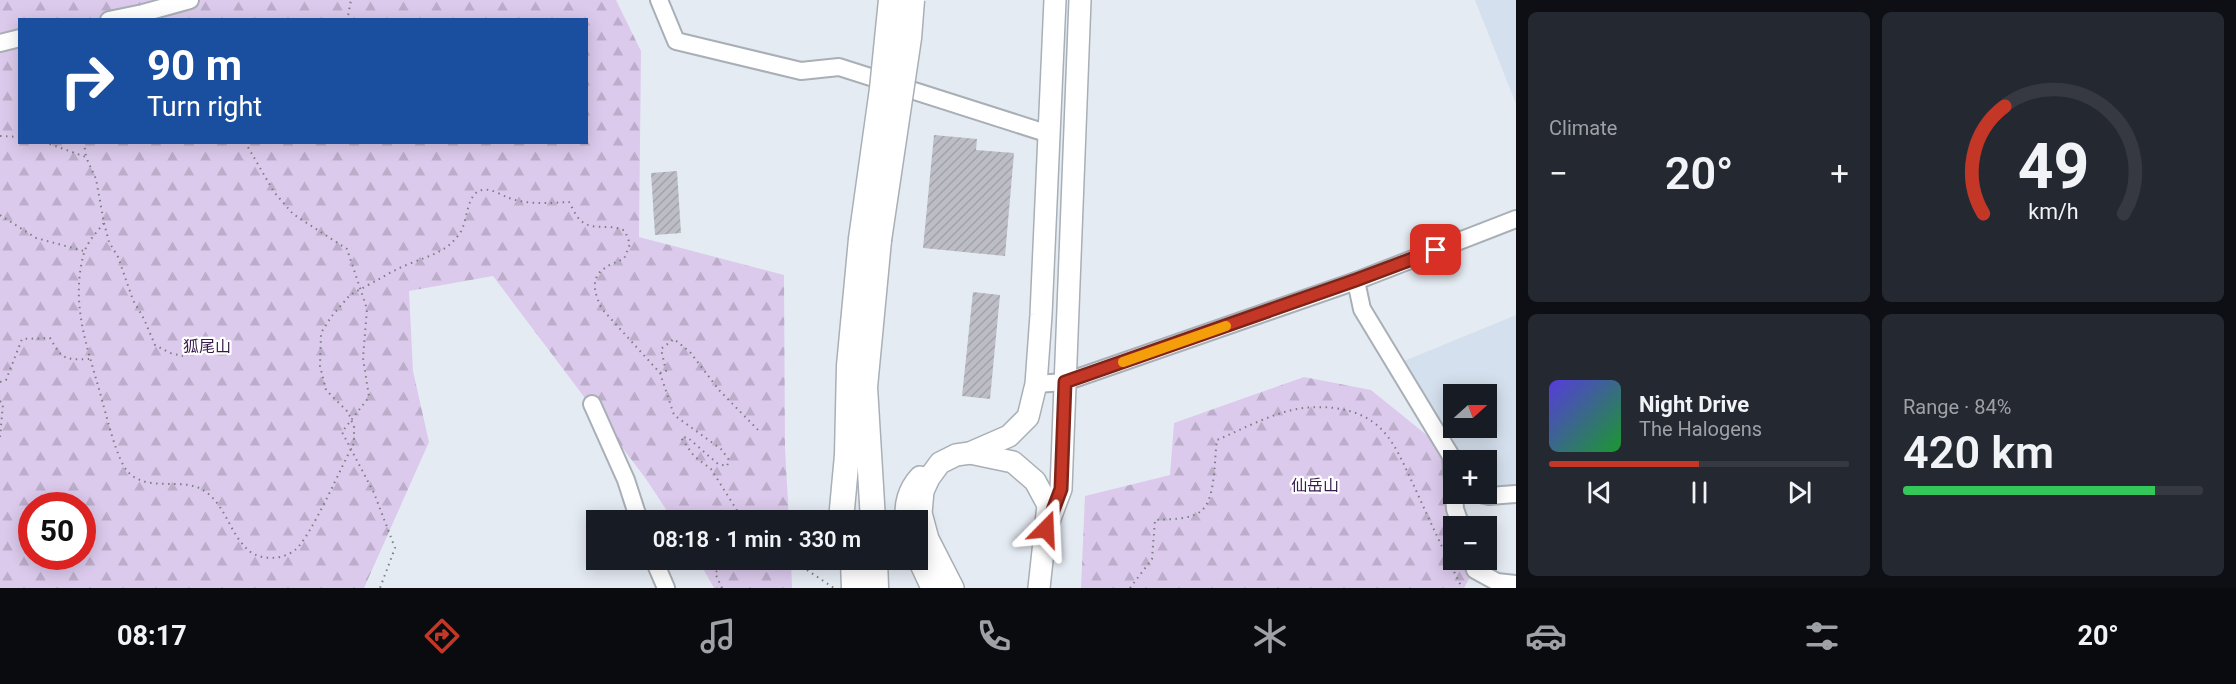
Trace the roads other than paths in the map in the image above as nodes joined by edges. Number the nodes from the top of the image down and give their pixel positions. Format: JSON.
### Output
{"nodes":[{"id":1,"x":190,"y":0,"type":"edge"},
{"id":2,"x":659,"y":0,"type":"edge"},
{"id":3,"x":891,"y":0,"type":"edge"},
{"id":4,"x":912,"y":0,"type":"edge"},
{"id":5,"x":1055,"y":0,"type":"edge"},
{"id":6,"x":1080,"y":0,"type":"edge"},
{"id":7,"x":119,"y":18,"type":"edge"},
{"id":8,"x":18,"y":38,"type":"edge"},
{"id":9,"x":0,"y":43,"type":"edge"},
{"id":10,"x":1049,"y":134,"type":"junction"},
{"id":11,"x":1516,"y":219,"type":"edge"},
{"id":12,"x":870,"y":240,"type":"junction"},
{"id":13,"x":1356,"y":280,"type":"junction"},
{"id":14,"x":1065,"y":382,"type":"junction"},
{"id":15,"x":1036,"y":384,"type":"junction"},
{"id":16,"x":592,"y":404,"type":"dead end"},
{"id":17,"x":1447,"y":450,"type":"edge"},
{"id":18,"x":970,"y":453,"type":"junction"},
{"id":19,"x":847,"y":455,"type":"junction"},
{"id":20,"x":940,"y":463,"type":"junction"},
{"id":21,"x":1516,"y":494,"type":"edge"},
{"id":22,"x":1497,"y":495,"type":"edge"},
{"id":23,"x":636,"y":510,"type":"edge"},
{"id":24,"x":842,"y":510,"type":"edge"},
{"id":25,"x":850,"y":510,"type":"edge"},
{"id":26,"x":872,"y":510,"type":"edge"},
{"id":27,"x":905,"y":510,"type":"edge"},
{"id":28,"x":1046,"y":529,"type":"junction"},
{"id":29,"x":658,"y":570,"type":"edge"},
{"id":30,"x":843,"y":570,"type":"edge"},
{"id":31,"x":853,"y":570,"type":"edge"},
{"id":32,"x":875,"y":570,"type":"edge"},
{"id":33,"x":924,"y":570,"type":"edge"},
{"id":34,"x":1475,"y":570,"type":"edge"},
{"id":35,"x":1516,"y":584,"type":"edge"},
{"id":36,"x":666,"y":588,"type":"edge"},
{"id":37,"x":844,"y":588,"type":"edge"},
{"id":38,"x":854,"y":588,"type":"edge"},
{"id":39,"x":876,"y":588,"type":"edge"},
{"id":40,"x":932,"y":588,"type":"edge"},
{"id":41,"x":953,"y":588,"type":"edge"},
{"id":42,"x":1039,"y":588,"type":"edge"}],
"edges":[{"from":1,"to":7,"type":"street"},
{"from":2,"to":10,"type":"street"},
{"from":3,"to":12,"type":"highway","bridge":true},
{"from":4,"to":12,"type":"highway","bridge":true},
{"from":5,"to":10,"type":"main road"},
{"from":6,"to":14,"type":"main road"},
{"from":8,"to":9,"type":"street"},
{"from":10,"to":15,"type":"main road"},
{"from":11,"to":13,"type":"street"},
{"from":12,"to":19,"type":"highway"},
{"from":12,"to":26,"type":"highway"},
{"from":13,"to":14,"type":"street"},
{"from":13,"to":17,"type":"street"},
{"from":14,"to":15,"type":"street"},
{"from":14,"to":28,"type":"main road"},
{"from":15,"to":18,"type":"main road"},
{"from":16,"to":23,"type":"street"},
{"from":18,"to":20,"type":"main road"},
{"from":18,"to":28,"type":"main road"},
{"from":19,"to":24,"type":"highway"},
{"from":19,"to":25,"type":"highway"},
{"from":20,"to":27,"type":"main road"},
{"from":20,"to":41,"type":"main road"},
{"from":21,"to":22,"type":"street"},
{"from":28,"to":42,"type":"main road"},
{"from":29,"to":36,"type":"street"},
{"from":30,"to":37,"type":"highway"},
{"from":31,"to":38,"type":"highway"},
{"from":32,"to":39,"type":"highway"},
{"from":33,"to":40,"type":"main road"},
{"from":34,"to":35,"type":"street"}]}
